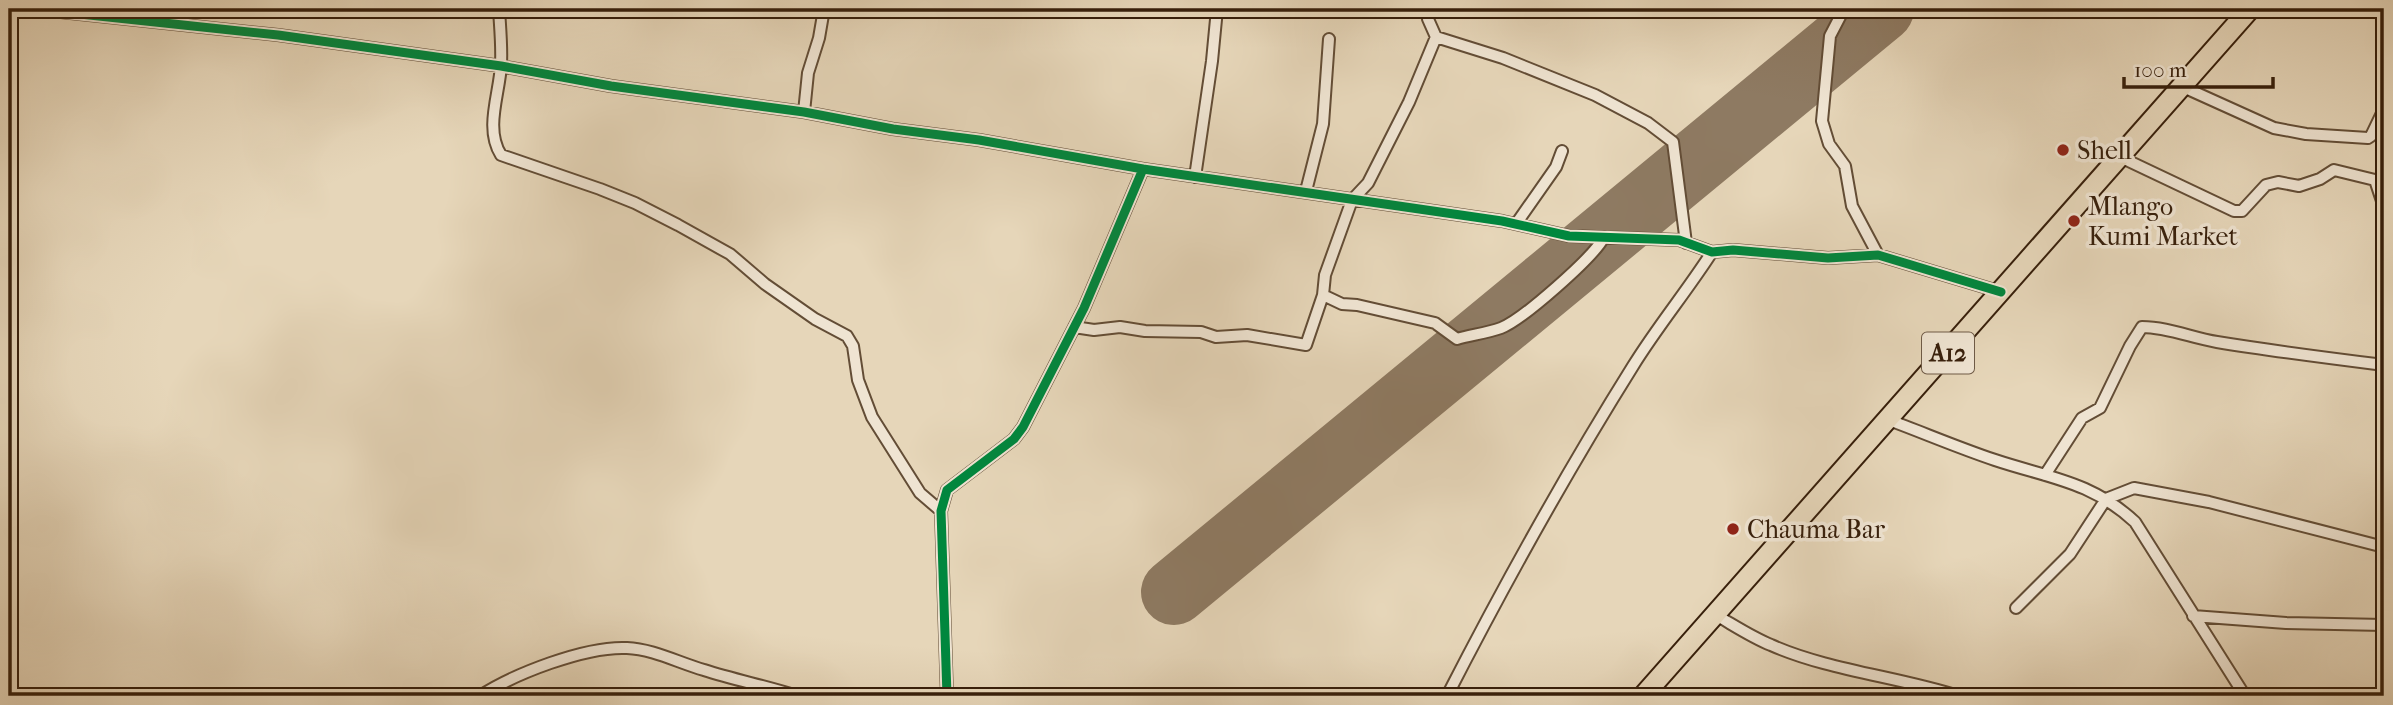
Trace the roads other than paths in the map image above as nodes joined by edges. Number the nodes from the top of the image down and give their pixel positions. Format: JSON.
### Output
{"nodes":[{"id":1,"x":499,"y":9,"type":"edge"},
{"id":2,"x":824,"y":9,"type":"edge"},
{"id":3,"x":1217,"y":9,"type":"edge"},
{"id":4,"x":1429,"y":9,"type":"edge"},
{"id":5,"x":1844,"y":9,"type":"edge"},
{"id":6,"x":2250,"y":9,"type":"edge"},
{"id":7,"x":2372,"y":9,"type":"edge"},
{"id":8,"x":9,"y":10,"type":"edge"},
{"id":9,"x":2384,"y":15,"type":"edge"},
{"id":10,"x":1436,"y":37,"type":"junction"},
{"id":11,"x":1329,"y":39,"type":"dead end"},
{"id":12,"x":501,"y":66,"type":"junction"},
{"id":13,"x":2181,"y":86,"type":"junction"},
{"id":14,"x":2384,"y":109,"type":"edge"},
{"id":15,"x":804,"y":112,"type":"junction"},
{"id":16,"x":1562,"y":150,"type":"dead end"},
{"id":17,"x":2118,"y":156,"type":"junction"},
{"id":18,"x":1143,"y":169,"type":"junction"},
{"id":19,"x":1195,"y":177,"type":"junction"},
{"id":20,"x":1306,"y":191,"type":"junction"},
{"id":21,"x":1352,"y":200,"type":"junction"},
{"id":22,"x":2384,"y":206,"type":"edge"},
{"id":23,"x":1516,"y":224,"type":"junction"},
{"id":24,"x":1604,"y":237,"type":"junction"},
{"id":25,"x":1686,"y":243,"type":"junction"},
{"id":26,"x":1712,"y":252,"type":"junction"},
{"id":27,"x":1878,"y":256,"type":"junction"},
{"id":28,"x":2001,"y":292,"type":"junction"},
{"id":29,"x":1322,"y":295,"type":"junction"},
{"id":30,"x":1074,"y":327,"type":"junction"},
{"id":31,"x":2384,"y":365,"type":"edge"},
{"id":32,"x":1889,"y":420,"type":"junction"},
{"id":33,"x":2045,"y":475,"type":"junction"},
{"id":34,"x":2106,"y":499,"type":"junction"},
{"id":35,"x":941,"y":511,"type":"junction"},
{"id":36,"x":2384,"y":547,"type":"edge"},
{"id":37,"x":2016,"y":608,"type":"dead end"},
{"id":38,"x":1714,"y":614,"type":"junction"},
{"id":39,"x":2193,"y":616,"type":"junction"},
{"id":40,"x":2384,"y":625,"type":"edge"},
{"id":41,"x":1930,"y":692,"type":"edge"},
{"id":42,"x":480,"y":696,"type":"edge"},
{"id":43,"x":797,"y":696,"type":"edge"},
{"id":44,"x":947,"y":696,"type":"edge"},
{"id":45,"x":1447,"y":696,"type":"edge"},
{"id":46,"x":1643,"y":696,"type":"edge"},
{"id":47,"x":1958,"y":696,"type":"edge"},
{"id":48,"x":2245,"y":696,"type":"edge"}],
"edges":[{"from":1,"to":12,"type":"street"},
{"from":2,"to":15,"type":"street"},
{"from":3,"to":19,"type":"street"},
{"from":4,"to":10,"type":"street"},
{"from":5,"to":27,"type":"street"},
{"from":6,"to":13,"type":"highway","number":"A12"},
{"from":7,"to":9,"type":"street"},
{"from":8,"to":12,"type":"street"},
{"from":10,"to":21,"type":"street"},
{"from":10,"to":25,"type":"street"},
{"from":11,"to":20,"type":"street"},
{"from":12,"to":15,"type":"street"},
{"from":12,"to":35,"type":"street"},
{"from":13,"to":14,"type":"street"},
{"from":13,"to":17,"type":"highway","number":"A12"},
{"from":15,"to":18,"type":"street"},
{"from":16,"to":23,"type":"street"},
{"from":17,"to":22,"type":"street"},
{"from":17,"to":28,"type":"highway","number":"A12"},
{"from":18,"to":19,"type":"street"},
{"from":18,"to":30,"type":"street"},
{"from":19,"to":20,"type":"street"},
{"from":20,"to":21,"type":"street"},
{"from":21,"to":23,"type":"street"},
{"from":21,"to":29,"type":"street"},
{"from":23,"to":24,"type":"street"},
{"from":24,"to":25,"type":"street"},
{"from":24,"to":29,"type":"street"},
{"from":25,"to":26,"type":"street"},
{"from":26,"to":27,"type":"street"},
{"from":26,"to":45,"type":"street"},
{"from":27,"to":28,"type":"street"},
{"from":28,"to":32,"type":"highway","number":"A12"},
{"from":29,"to":30,"type":"street"},
{"from":30,"to":35,"type":"street"},
{"from":31,"to":33,"type":"street"},
{"from":32,"to":33,"type":"street"},
{"from":32,"to":38,"type":"highway","number":"A12"},
{"from":33,"to":34,"type":"street"},
{"from":34,"to":36,"type":"street"},
{"from":34,"to":37,"type":"street"},
{"from":34,"to":39,"type":"street"},
{"from":35,"to":44,"type":"street"},
{"from":38,"to":41,"type":"street"},
{"from":38,"to":46,"type":"highway","number":"A12"},
{"from":39,"to":40,"type":"street"},
{"from":39,"to":48,"type":"street"},
{"from":41,"to":47,"type":"street"},
{"from":42,"to":43,"type":"street"}]}
